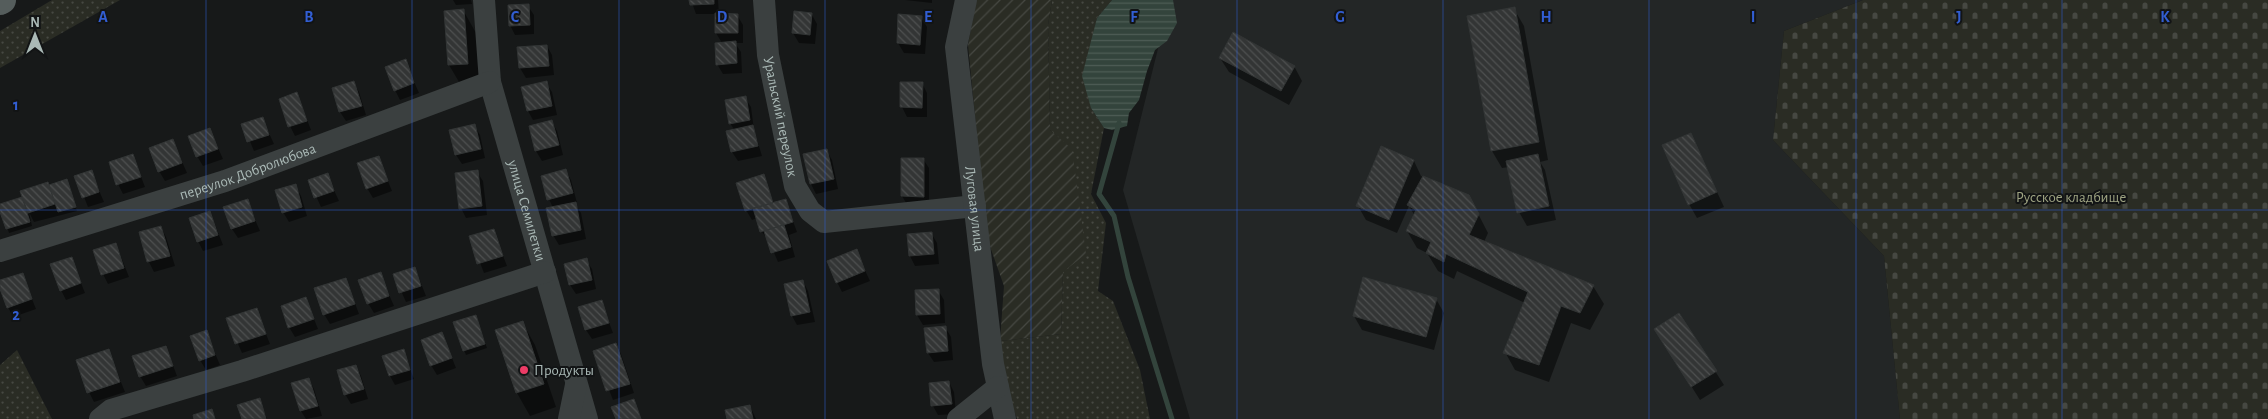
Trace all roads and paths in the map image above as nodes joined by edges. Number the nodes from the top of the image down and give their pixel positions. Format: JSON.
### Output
{"nodes":[{"id":1,"x":484,"y":0,"type":"edge"},
{"id":2,"x":764,"y":0,"type":"edge"},
{"id":3,"x":966,"y":0,"type":"edge"},
{"id":4,"x":490,"y":82,"type":"junction"},
{"id":5,"x":974,"y":206,"type":"junction"},
{"id":6,"x":0,"y":250,"type":"edge"},
{"id":7,"x":545,"y":272,"type":"junction"},
{"id":8,"x":576,"y":381,"type":"junction"},
{"id":9,"x":998,"y":387,"type":"junction"},
{"id":10,"x":100,"y":419,"type":"edge"},
{"id":11,"x":569,"y":419,"type":"edge"},
{"id":12,"x":587,"y":419,"type":"edge"},
{"id":13,"x":958,"y":419,"type":"edge"},
{"id":14,"x":1005,"y":419,"type":"edge"}],
"edges":[{"from":1,"to":4,"type":"street","name":"улица Семилетки"},
{"from":2,"to":5,"type":"street","name":"Уральский переулок"},
{"from":3,"to":5,"type":"street","name":"Луговая улица"},
{"from":4,"to":6,"type":"street","name":"переулок Добролюбова"},
{"from":4,"to":7,"type":"street","name":"улица Семилетки"},
{"from":5,"to":9,"type":"street","name":"Луговая улица"},
{"from":7,"to":8,"type":"street","name":"улица Семилетки"},
{"from":7,"to":10,"type":"street"},
{"from":8,"to":11,"type":"street"},
{"from":8,"to":12,"type":"street","name":"улица Семилетки"},
{"from":9,"to":13,"type":"street"},
{"from":9,"to":14,"type":"street","name":"Луговая улица"}]}
